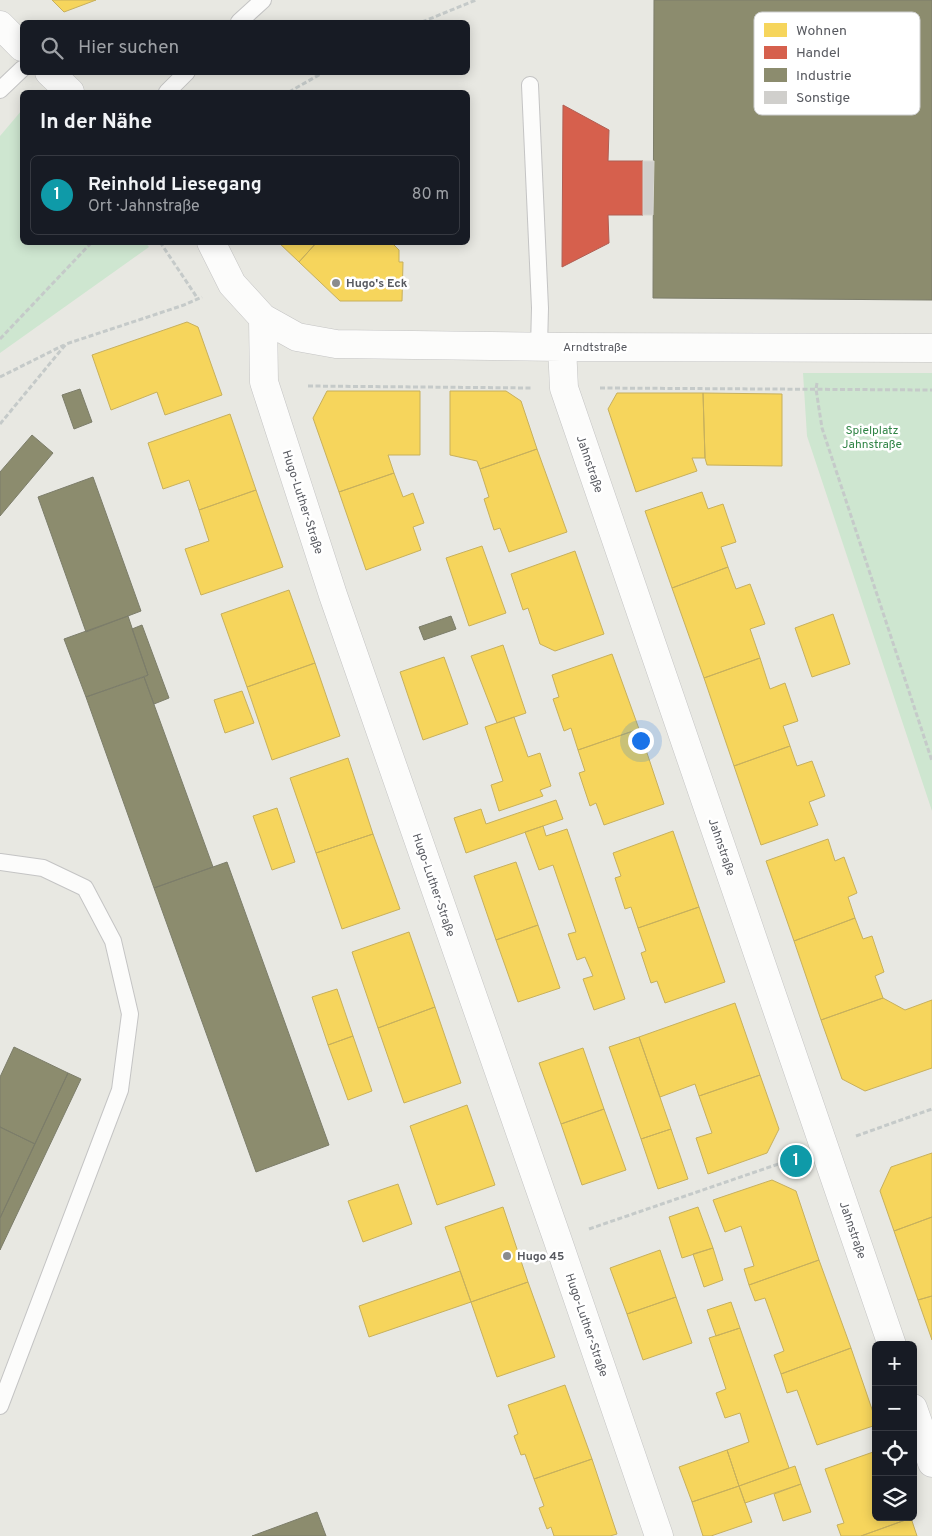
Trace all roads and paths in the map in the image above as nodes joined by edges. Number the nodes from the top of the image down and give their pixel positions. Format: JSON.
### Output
{"nodes":[{"id":1,"x":262,"y":0,"type":"edge"},
{"id":2,"x":476,"y":0,"type":"edge"},
{"id":3,"x":241,"y":20,"type":"edge"},
{"id":4,"x":427,"y":20,"type":"edge"},
{"id":5,"x":0,"y":26,"type":"edge"},
{"id":6,"x":20,"y":45,"type":"edge"},
{"id":7,"x":20,"y":71,"type":"edge"},
{"id":8,"x":52,"y":75,"type":"edge"},
{"id":9,"x":184,"y":75,"type":"edge"},
{"id":10,"x":319,"y":75,"type":"edge"},
{"id":11,"x":530,"y":85,"type":"dead end"},
{"id":12,"x":0,"y":90,"type":"edge"},
{"id":13,"x":68,"y":90,"type":"edge"},
{"id":14,"x":169,"y":90,"type":"edge"},
{"id":15,"x":292,"y":90,"type":"edge"},
{"id":16,"x":89,"y":245,"type":"edge"},
{"id":17,"x":162,"y":245,"type":"edge"},
{"id":18,"x":212,"y":245,"type":"edge"},
{"id":19,"x":232,"y":284,"type":"junction"},
{"id":20,"x":198,"y":299,"type":"junction"},
{"id":21,"x":263,"y":318,"type":"junction"},
{"id":22,"x":0,"y":339,"type":"edge"},
{"id":23,"x":66,"y":344,"type":"junction"},
{"id":24,"x":550,"y":347,"type":"junction"},
{"id":25,"x":820,"y":347,"type":"junction"},
{"id":26,"x":932,"y":348,"type":"edge"},
{"id":27,"x":0,"y":377,"type":"edge"},
{"id":28,"x":308,"y":386,"type":"dead end"},
{"id":29,"x":564,"y":388,"type":"junction"},
{"id":30,"x":816,"y":389,"type":"junction"},
{"id":31,"x":932,"y":390,"type":"edge"},
{"id":32,"x":0,"y":424,"type":"edge"},
{"id":33,"x":932,"y":761,"type":"edge"},
{"id":34,"x":0,"y":862,"type":"edge"},
{"id":35,"x":932,"y":1109,"type":"edge"},
{"id":36,"x":826,"y":1147,"type":"junction"},
{"id":37,"x":557,"y":1238,"type":"junction"},
{"id":38,"x":891,"y":1341,"type":"edge"},
{"id":39,"x":0,"y":1406,"type":"edge"},
{"id":40,"x":917,"y":1420,"type":"edge"},
{"id":41,"x":932,"y":1463,"type":"edge"},
{"id":42,"x":659,"y":1536,"type":"edge"}],
"edges":[{"from":1,"to":3,"type":"lane"},
{"from":2,"to":4,"type":"path"},
{"from":5,"to":6,"type":"street"},
{"from":7,"to":12,"type":"lane"},
{"from":8,"to":13,"type":"street"},
{"from":9,"to":14,"type":"lane"},
{"from":10,"to":15,"type":"path"},
{"from":11,"to":24,"type":"lane"},
{"from":16,"to":22,"type":"path"},
{"from":17,"to":20,"type":"path"},
{"from":18,"to":19,"type":"street"},
{"from":19,"to":20,"type":"path"},
{"from":19,"to":21,"type":"street"},
{"from":20,"to":23,"type":"path"},
{"from":21,"to":24,"type":"street","name":"Arndtstraße"},
{"from":21,"to":37,"type":"street","name":"Hugo-Luther-Straße"},
{"from":23,"to":27,"type":"path"},
{"from":23,"to":32,"type":"path"},
{"from":24,"to":25,"type":"street","name":"Arndtstraße"},
{"from":24,"to":29,"type":"street","name":"Jahnstraße"},
{"from":25,"to":26,"type":"street","name":"Arndtstraße"},
{"from":25,"to":30,"type":"path"},
{"from":28,"to":29,"type":"path"},
{"from":29,"to":30,"type":"path"},
{"from":29,"to":36,"type":"street","name":"Jahnstraße"},
{"from":30,"to":31,"type":"path"},
{"from":30,"to":33,"type":"path"},
{"from":34,"to":39,"type":"lane"},
{"from":35,"to":36,"type":"path"},
{"from":36,"to":37,"type":"path"},
{"from":36,"to":38,"type":"street","name":"Jahnstraße"},
{"from":37,"to":42,"type":"street","name":"Hugo-Luther-Straße"},
{"from":40,"to":41,"type":"street"}]}
